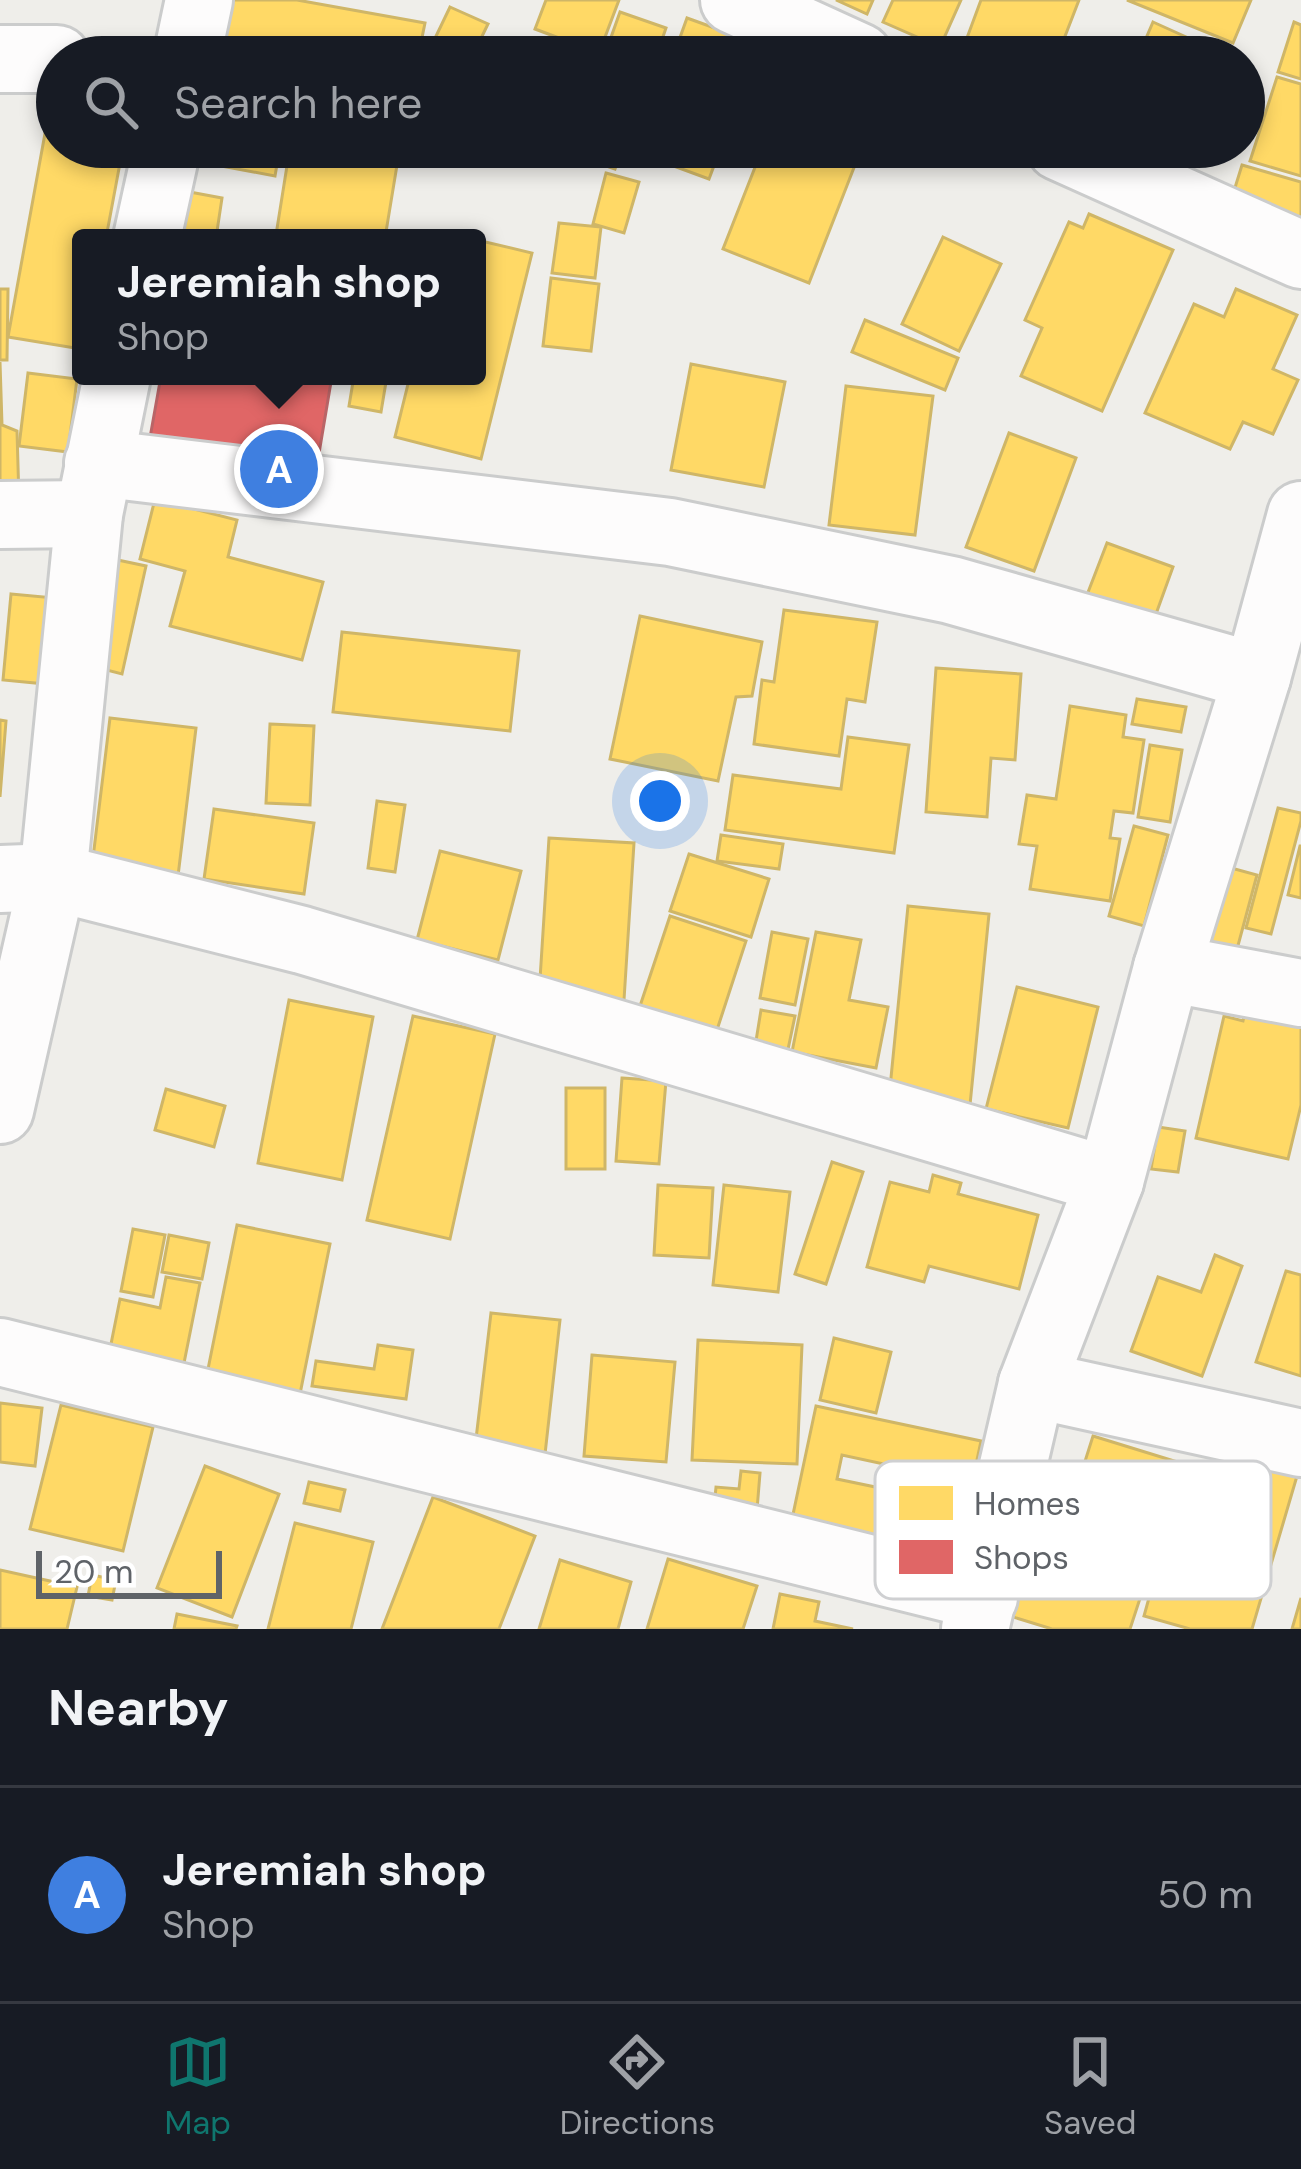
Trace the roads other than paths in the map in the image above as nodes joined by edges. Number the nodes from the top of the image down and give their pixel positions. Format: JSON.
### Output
{"nodes":[{"id":1,"x":199,"y":0,"type":"edge"},
{"id":2,"x":734,"y":0,"type":"edge"},
{"id":3,"x":191,"y":36,"type":"edge"},
{"id":4,"x":814,"y":36,"type":"edge"},
{"id":5,"x":0,"y":59,"type":"edge"},
{"id":6,"x":36,"y":59,"type":"edge"},
{"id":7,"x":162,"y":168,"type":"edge"},
{"id":8,"x":1107,"y":168,"type":"edge"},
{"id":9,"x":149,"y":229,"type":"edge"},
{"id":10,"x":1301,"y":255,"type":"edge"},
{"id":11,"x":115,"y":385,"type":"edge"},
{"id":12,"x":93,"y":488,"type":"junction"},
{"id":13,"x":0,"y":514,"type":"edge"},
{"id":14,"x":1301,"y":514,"type":"edge"},
{"id":15,"x":1257,"y":677,"type":"junction"},
{"id":16,"x":27,"y":878,"type":"edge"},
{"id":17,"x":1167,"y":968,"type":"junction"},
{"id":18,"x":1301,"y":993,"type":"edge"},
{"id":19,"x":0,"y":1110,"type":"edge"},
{"id":20,"x":1110,"y":1180,"type":"junction"},
{"id":21,"x":0,"y":1352,"type":"edge"},
{"id":22,"x":1032,"y":1384,"type":"junction"},
{"id":23,"x":1301,"y":1443,"type":"edge"},
{"id":24,"x":1014,"y":1461,"type":"edge"},
{"id":25,"x":875,"y":1585,"type":"edge"},
{"id":26,"x":926,"y":1599,"type":"edge"},
{"id":27,"x":979,"y":1613,"type":"edge"}],
"edges":[{"from":1,"to":3,"type":"street"},
{"from":2,"to":4,"type":"street"},
{"from":5,"to":6,"type":"street"},
{"from":7,"to":9,"type":"street"},
{"from":8,"to":10,"type":"street"},
{"from":11,"to":12,"type":"street"},
{"from":12,"to":13,"type":"street"},
{"from":12,"to":15,"type":"street"},
{"from":12,"to":16,"type":"street"},
{"from":14,"to":15,"type":"street"},
{"from":15,"to":17,"type":"street"},
{"from":16,"to":19,"type":"street"},
{"from":16,"to":20,"type":"street"},
{"from":17,"to":18,"type":"street"},
{"from":17,"to":20,"type":"street"},
{"from":20,"to":22,"type":"street"},
{"from":21,"to":25,"type":"street"},
{"from":22,"to":23,"type":"street"},
{"from":22,"to":24,"type":"street"},
{"from":26,"to":27,"type":"street"}]}
